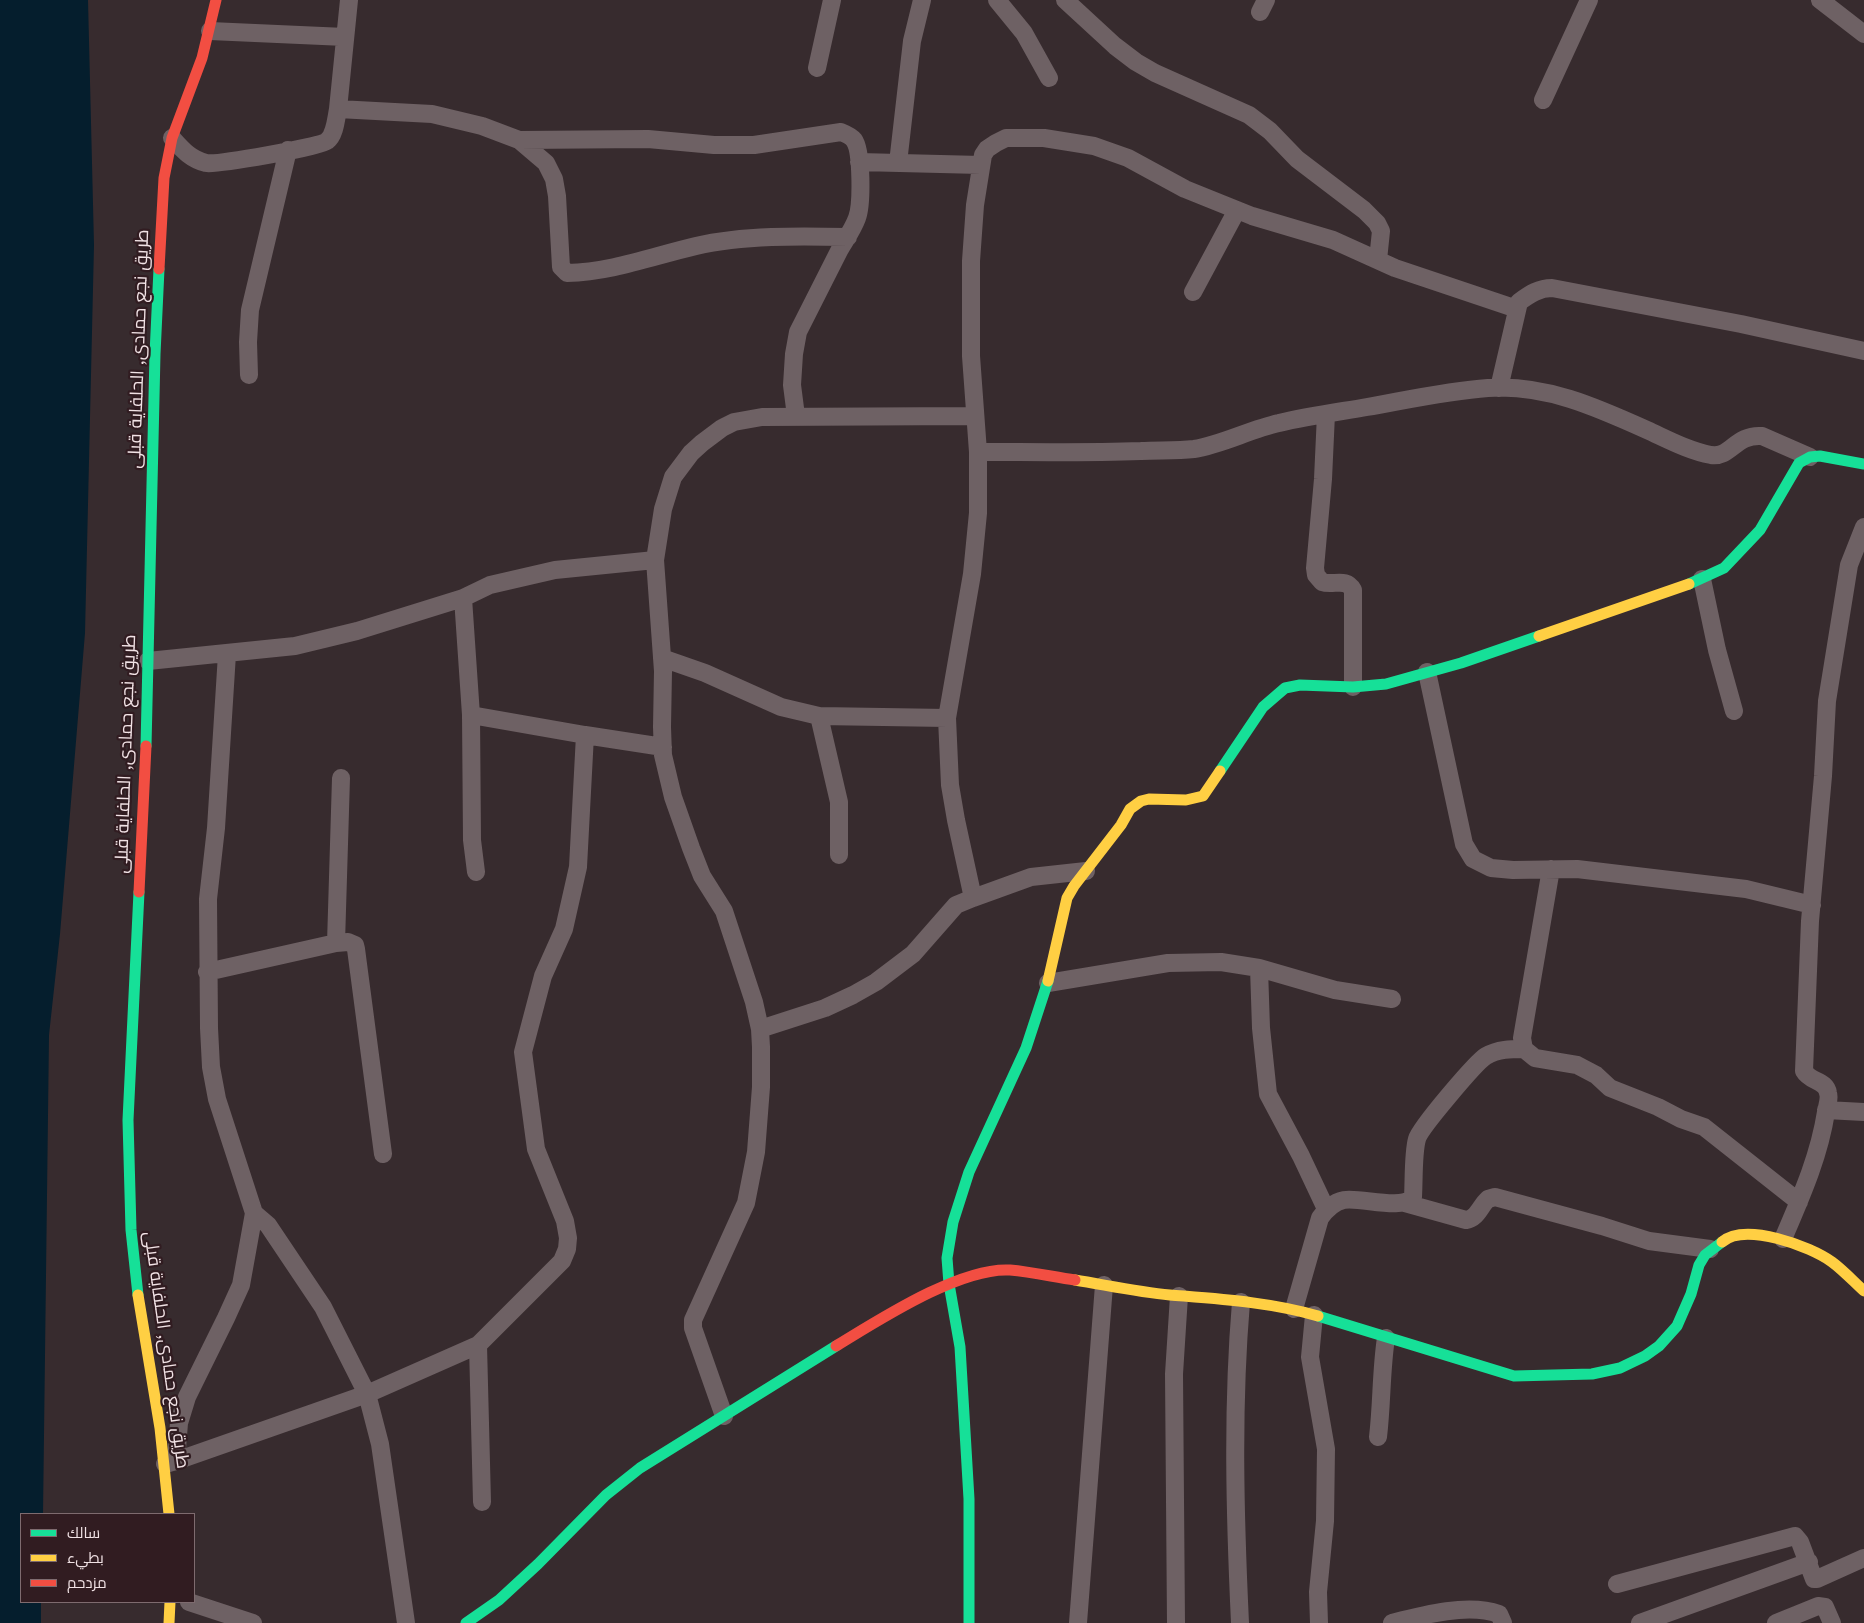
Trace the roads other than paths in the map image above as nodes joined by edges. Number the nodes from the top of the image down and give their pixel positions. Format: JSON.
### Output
{"nodes":[{"id":1,"x":216,"y":0,"type":"edge"},
{"id":2,"x":348,"y":0,"type":"edge"},
{"id":3,"x":832,"y":0,"type":"edge"},
{"id":4,"x":922,"y":0,"type":"edge"},
{"id":5,"x":997,"y":0,"type":"edge"},
{"id":6,"x":1065,"y":0,"type":"edge"},
{"id":7,"x":1590,"y":0,"type":"edge"},
{"id":8,"x":1820,"y":0,"type":"edge"},
{"id":9,"x":210,"y":31,"type":"junction"},
{"id":10,"x":1864,"y":34,"type":"edge"},
{"id":11,"x":345,"y":37,"type":"junction"},
{"id":12,"x":817,"y":68,"type":"dead end"},
{"id":13,"x":1049,"y":78,"type":"dead end"},
{"id":14,"x":1543,"y":100,"type":"dead end"},
{"id":15,"x":338,"y":109,"type":"junction"},
{"id":16,"x":172,"y":138,"type":"junction"},
{"id":17,"x":519,"y":140,"type":"junction"},
{"id":18,"x":288,"y":150,"type":"junction"},
{"id":19,"x":859,"y":162,"type":"junction"},
{"id":20,"x":898,"y":163,"type":"junction"},
{"id":21,"x":981,"y":164,"type":"junction"},
{"id":22,"x":1237,"y":210,"type":"junction"},
{"id":23,"x":848,"y":237,"type":"junction"},
{"id":24,"x":1378,"y":260,"type":"junction"},
{"id":25,"x":1193,"y":292,"type":"dead end"},
{"id":26,"x":1517,"y":309,"type":"junction"},
{"id":27,"x":1864,"y":351,"type":"edge"},
{"id":28,"x":249,"y":375,"type":"dead end"},
{"id":29,"x":1499,"y":388,"type":"junction"},
{"id":30,"x":1326,"y":414,"type":"junction"},
{"id":31,"x":796,"y":416,"type":"junction"},
{"id":32,"x":975,"y":416,"type":"junction"},
{"id":33,"x":978,"y":452,"type":"junction"},
{"id":34,"x":1810,"y":457,"type":"junction"},
{"id":35,"x":1864,"y":464,"type":"edge"},
{"id":36,"x":1864,"y":527,"type":"edge"},
{"id":37,"x":655,"y":560,"type":"junction"},
{"id":38,"x":1702,"y":579,"type":"junction"},
{"id":39,"x":463,"y":598,"type":"junction"},
{"id":40,"x":227,"y":654,"type":"junction"},
{"id":41,"x":662,"y":658,"type":"junction"},
{"id":42,"x":148,"y":661,"type":"junction"},
{"id":43,"x":1427,"y":672,"type":"junction"},
{"id":44,"x":1353,"y":687,"type":"junction"},
{"id":45,"x":1734,"y":711,"type":"dead end"},
{"id":46,"x":471,"y":715,"type":"junction"},
{"id":47,"x":819,"y":716,"type":"junction"},
{"id":48,"x":947,"y":718,"type":"junction"},
{"id":49,"x":585,"y":736,"type":"junction"},
{"id":50,"x":663,"y":748,"type":"junction"},
{"id":51,"x":341,"y":778,"type":"dead end"},
{"id":52,"x":839,"y":855,"type":"dead end"},
{"id":53,"x":1551,"y":869,"type":"junction"},
{"id":54,"x":1086,"y":871,"type":"junction"},
{"id":55,"x":476,"y":872,"type":"dead end"},
{"id":56,"x":973,"y":898,"type":"junction"},
{"id":57,"x":1812,"y":905,"type":"junction"},
{"id":58,"x":336,"y":943,"type":"junction"},
{"id":59,"x":1259,"y":968,"type":"junction"},
{"id":60,"x":207,"y":972,"type":"junction"},
{"id":61,"x":1048,"y":983,"type":"junction"},
{"id":62,"x":1392,"y":999,"type":"dead end"},
{"id":63,"x":760,"y":1029,"type":"junction"},
{"id":64,"x":1524,"y":1049,"type":"junction"},
{"id":65,"x":1826,"y":1110,"type":"junction"},
{"id":66,"x":1864,"y":1112,"type":"edge"},
{"id":67,"x":382,"y":1154,"type":"dead end"},
{"id":68,"x":1799,"y":1202,"type":"junction"},
{"id":69,"x":1405,"y":1203,"type":"junction"},
{"id":70,"x":1326,"y":1209,"type":"junction"},
{"id":71,"x":254,"y":1213,"type":"junction"},
{"id":72,"x":1783,"y":1239,"type":"junction"},
{"id":73,"x":1710,"y":1249,"type":"junction"},
{"id":74,"x":949,"y":1284,"type":"junction"},
{"id":75,"x":1104,"y":1285,"type":"junction"},
{"id":76,"x":1864,"y":1291,"type":"edge"},
{"id":77,"x":1179,"y":1296,"type":"junction"},
{"id":78,"x":1241,"y":1302,"type":"junction"},
{"id":79,"x":1294,"y":1309,"type":"junction"},
{"id":80,"x":1314,"y":1315,"type":"junction"},
{"id":81,"x":1386,"y":1338,"type":"junction"},
{"id":82,"x":478,"y":1345,"type":"junction"},
{"id":83,"x":367,"y":1394,"type":"junction"},
{"id":84,"x":724,"y":1416,"type":"junction"},
{"id":85,"x":1378,"y":1437,"type":"dead end"},
{"id":86,"x":171,"y":1462,"type":"junction"},
{"id":87,"x":482,"y":1502,"type":"dead end"},
{"id":88,"x":170,"y":1513,"type":"edge"},
{"id":89,"x":1864,"y":1558,"type":"edge"},
{"id":90,"x":1809,"y":1562,"type":"junction"},
{"id":91,"x":1617,"y":1584,"type":"dead end"},
{"id":92,"x":170,"y":1603,"type":"edge"},
{"id":93,"x":192,"y":1603,"type":"edge"},
{"id":94,"x":168,"y":1623,"type":"edge"},
{"id":95,"x":252,"y":1623,"type":"edge"},
{"id":96,"x":406,"y":1623,"type":"edge"},
{"id":97,"x":466,"y":1623,"type":"edge"},
{"id":98,"x":969,"y":1623,"type":"edge"},
{"id":99,"x":1078,"y":1623,"type":"edge"},
{"id":100,"x":1176,"y":1623,"type":"edge"},
{"id":101,"x":1240,"y":1623,"type":"edge"},
{"id":102,"x":1319,"y":1623,"type":"edge"},
{"id":103,"x":1392,"y":1623,"type":"edge"},
{"id":104,"x":1503,"y":1623,"type":"edge"},
{"id":105,"x":1640,"y":1623,"type":"edge"},
{"id":106,"x":1776,"y":1623,"type":"edge"},
{"id":107,"x":1832,"y":1623,"type":"edge"}],
"edges":[{"from":1,"to":9,"type":"street","name":"طريق نجع حمادى, الحلفاية قبلى"},
{"from":2,"to":11,"type":"street"},
{"from":3,"to":12,"type":"street"},
{"from":4,"to":20,"type":"street"},
{"from":5,"to":13,"type":"street"},
{"from":6,"to":24,"type":"street"},
{"from":7,"to":14,"type":"street"},
{"from":8,"to":10,"type":"street"},
{"from":9,"to":11,"type":"street"},
{"from":9,"to":16,"type":"street","name":"طريق نجع حمادى, الحلفاية قبلى"},
{"from":11,"to":15,"type":"street"},
{"from":15,"to":17,"type":"street"},
{"from":15,"to":18,"type":"street"},
{"from":16,"to":18,"type":"street"},
{"from":16,"to":42,"type":"street","name":"طريق نجع حمادى, الحلفاية قبلى"},
{"from":17,"to":19,"type":"street"},
{"from":17,"to":23,"type":"street"},
{"from":18,"to":28,"type":"street"},
{"from":19,"to":20,"type":"street"},
{"from":19,"to":23,"type":"street"},
{"from":20,"to":21,"type":"street"},
{"from":21,"to":22,"type":"street"},
{"from":21,"to":32,"type":"street"},
{"from":22,"to":24,"type":"street"},
{"from":22,"to":25,"type":"street"},
{"from":23,"to":31,"type":"street"},
{"from":24,"to":26,"type":"street"},
{"from":26,"to":27,"type":"street"},
{"from":26,"to":29,"type":"street"},
{"from":29,"to":30,"type":"street"},
{"from":29,"to":34,"type":"street"},
{"from":30,"to":33,"type":"street"},
{"from":30,"to":44,"type":"street"},
{"from":31,"to":32,"type":"street"},
{"from":31,"to":37,"type":"street"},
{"from":32,"to":33,"type":"street"},
{"from":33,"to":48,"type":"street"},
{"from":34,"to":35,"type":"street"},
{"from":34,"to":38,"type":"street"},
{"from":36,"to":57,"type":"street"},
{"from":37,"to":39,"type":"street"},
{"from":37,"to":41,"type":"street"},
{"from":38,"to":43,"type":"street"},
{"from":38,"to":45,"type":"street"},
{"from":39,"to":40,"type":"street"},
{"from":39,"to":46,"type":"street"},
{"from":40,"to":42,"type":"street"},
{"from":40,"to":60,"type":"street"},
{"from":41,"to":47,"type":"street"},
{"from":41,"to":50,"type":"street"},
{"from":42,"to":86,"type":"street","name":"طريق نجع حمادى, الحلفاية قبلى"},
{"from":43,"to":44,"type":"street"},
{"from":43,"to":53,"type":"street"},
{"from":44,"to":54,"type":"street"},
{"from":46,"to":49,"type":"street"},
{"from":46,"to":55,"type":"street"},
{"from":47,"to":48,"type":"street"},
{"from":47,"to":52,"type":"street"},
{"from":48,"to":56,"type":"street"},
{"from":49,"to":50,"type":"street"},
{"from":49,"to":82,"type":"street"},
{"from":50,"to":63,"type":"street"},
{"from":51,"to":58,"type":"street"},
{"from":53,"to":57,"type":"street"},
{"from":53,"to":64,"type":"street"},
{"from":54,"to":56,"type":"street"},
{"from":54,"to":61,"type":"street"},
{"from":56,"to":63,"type":"street"},
{"from":57,"to":65,"type":"street"},
{"from":58,"to":60,"type":"street"},
{"from":58,"to":67,"type":"street"},
{"from":59,"to":61,"type":"street"},
{"from":59,"to":62,"type":"street"},
{"from":59,"to":70,"type":"street"},
{"from":60,"to":71,"type":"street"},
{"from":61,"to":74,"type":"street"},
{"from":63,"to":84,"type":"street"},
{"from":64,"to":68,"type":"street"},
{"from":64,"to":69,"type":"street"},
{"from":65,"to":66,"type":"street"},
{"from":65,"to":68,"type":"street"},
{"from":68,"to":72,"type":"street"},
{"from":69,"to":70,"type":"street"},
{"from":69,"to":73,"type":"street"},
{"from":70,"to":79,"type":"street"},
{"from":71,"to":83,"type":"street"},
{"from":71,"to":86,"type":"street"},
{"from":72,"to":73,"type":"street"},
{"from":72,"to":76,"type":"street"},
{"from":73,"to":81,"type":"street"},
{"from":74,"to":75,"type":"street"},
{"from":74,"to":84,"type":"street"},
{"from":74,"to":98,"type":"street"},
{"from":75,"to":77,"type":"street"},
{"from":75,"to":99,"type":"street"},
{"from":77,"to":78,"type":"street"},
{"from":77,"to":100,"type":"street"},
{"from":78,"to":79,"type":"street"},
{"from":78,"to":101,"type":"street"},
{"from":79,"to":80,"type":"street"},
{"from":80,"to":81,"type":"street"},
{"from":80,"to":102,"type":"street"},
{"from":81,"to":85,"type":"street"},
{"from":82,"to":83,"type":"street"},
{"from":82,"to":87,"type":"street"},
{"from":83,"to":86,"type":"street"},
{"from":83,"to":96,"type":"street"},
{"from":84,"to":97,"type":"street"},
{"from":86,"to":88,"type":"street","name":"طريق نجع حمادى, الحلفاية قبلى"},
{"from":89,"to":90,"type":"street"},
{"from":90,"to":91,"type":"street"},
{"from":90,"to":105,"type":"street"},
{"from":92,"to":94,"type":"street"},
{"from":93,"to":95,"type":"street"},
{"from":103,"to":104,"type":"street"},
{"from":106,"to":107,"type":"street"}]}
